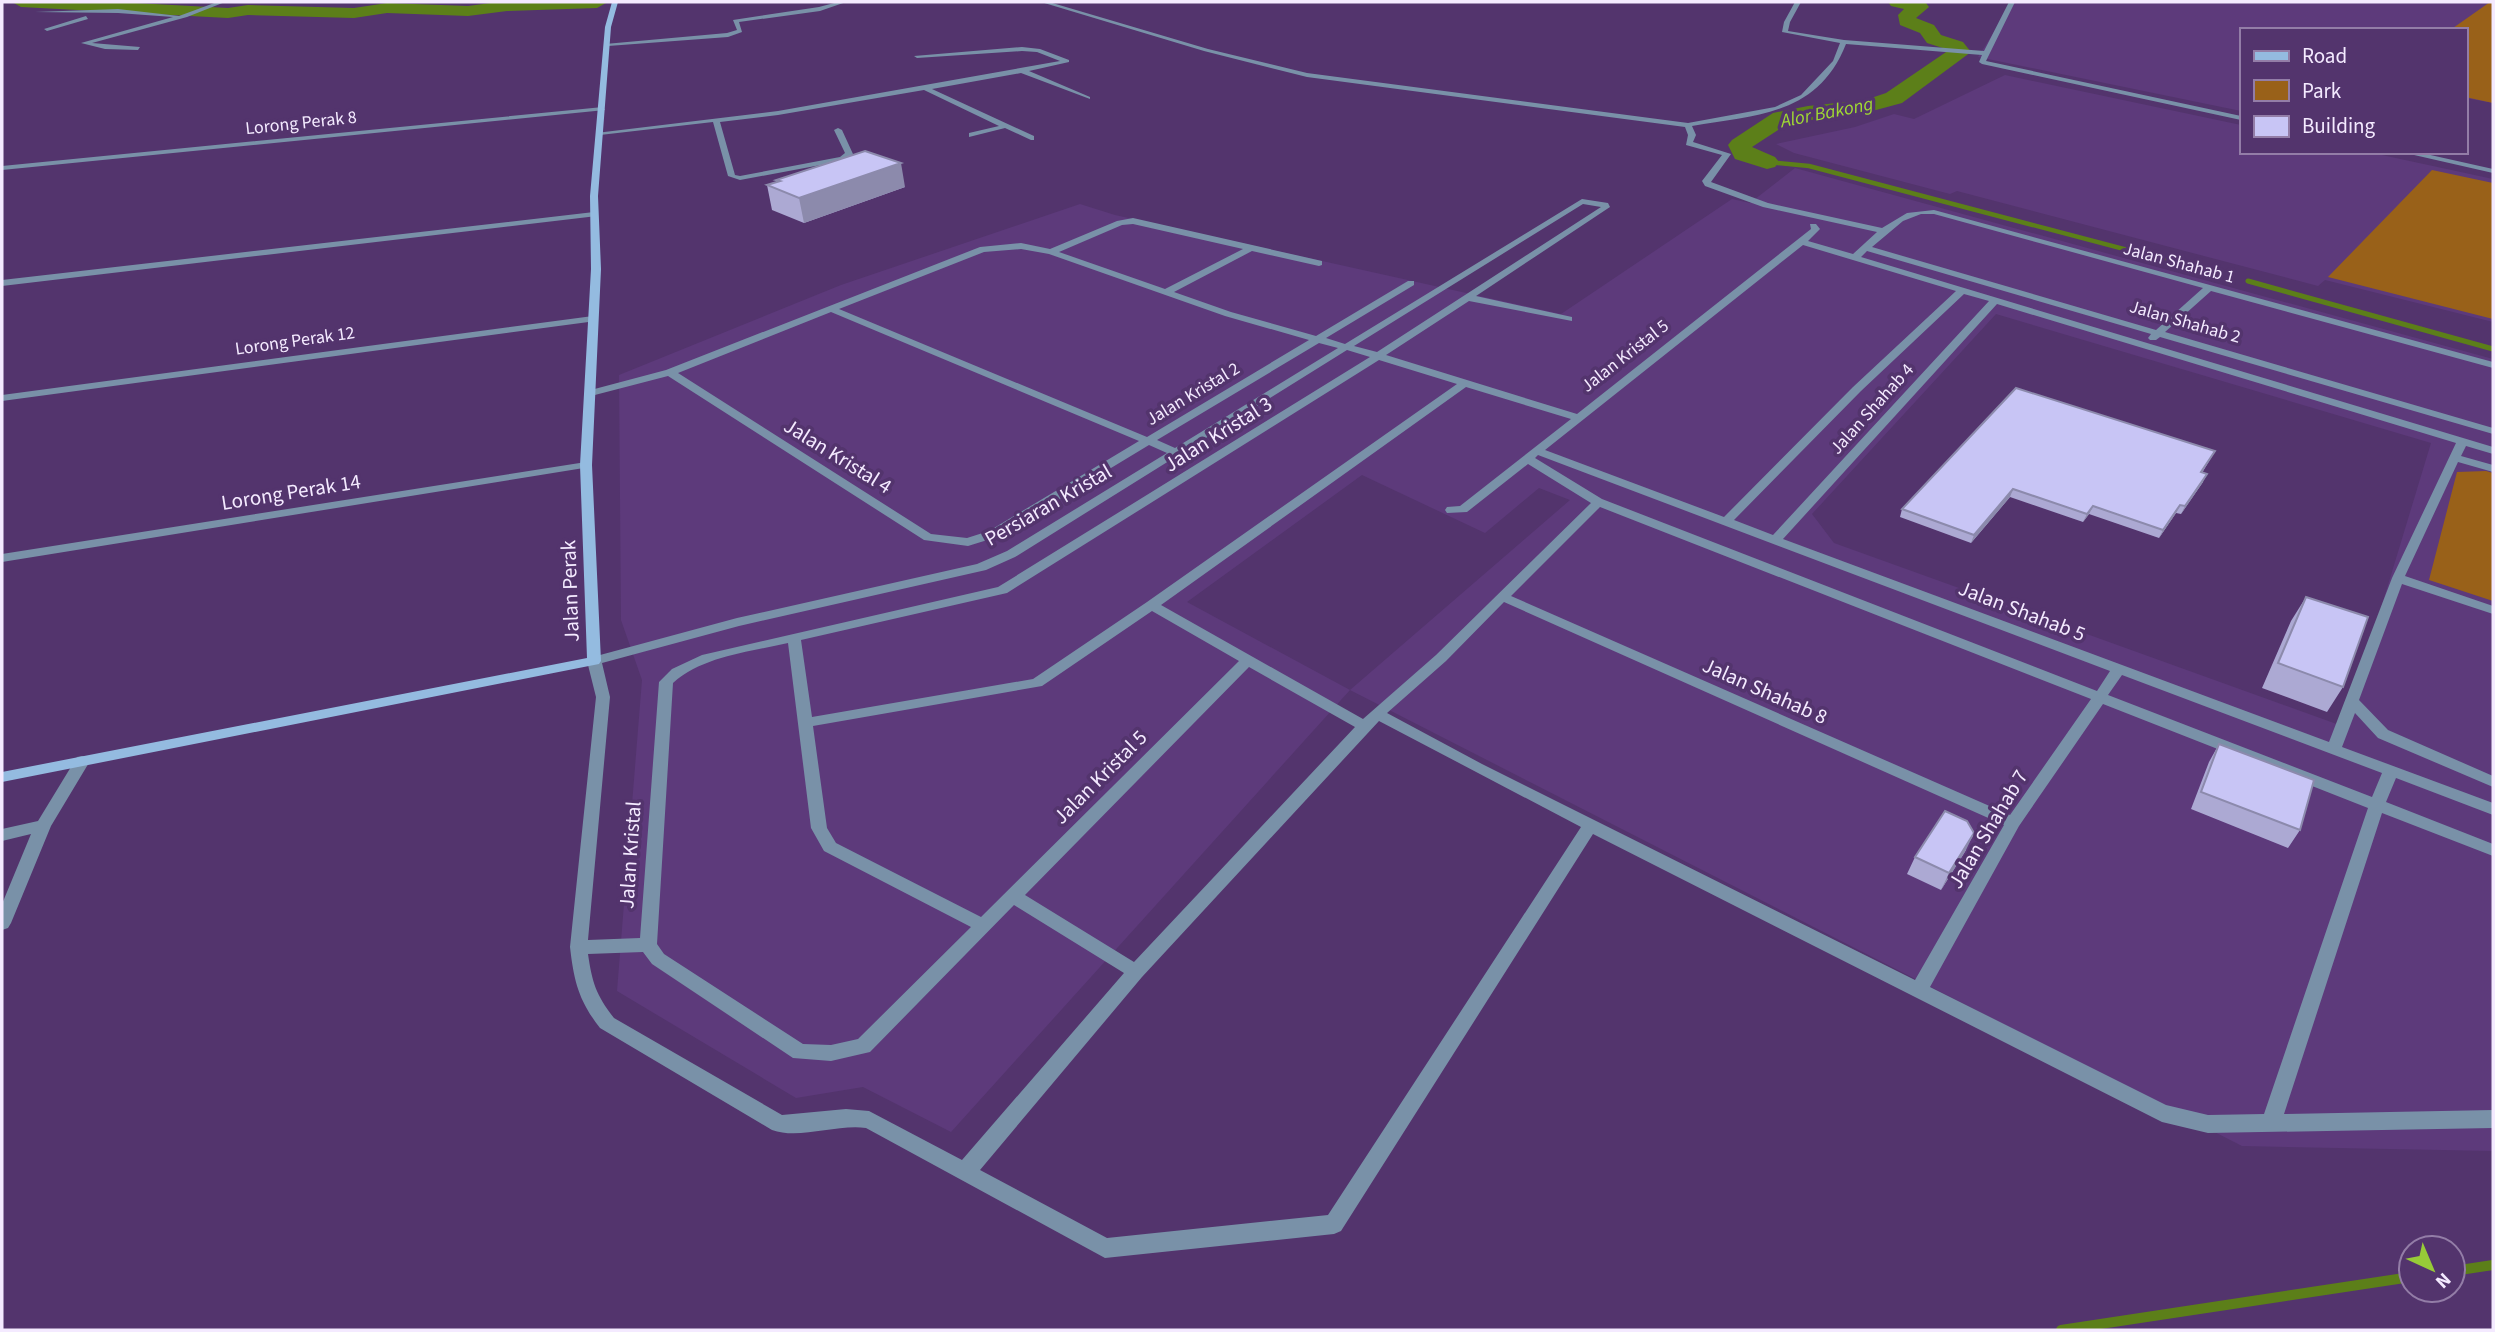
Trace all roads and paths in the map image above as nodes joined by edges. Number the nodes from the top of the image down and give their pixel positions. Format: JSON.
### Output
{"nodes":[{"id":1,"x":222,"y":2,"type":"edge"},
{"id":2,"x":615,"y":2,"type":"edge"},
{"id":3,"x":843,"y":2,"type":"edge"},
{"id":4,"x":1044,"y":2,"type":"edge"},
{"id":5,"x":1798,"y":2,"type":"edge"},
{"id":6,"x":2012,"y":2,"type":"edge"},
{"id":7,"x":136,"y":5,"type":"dead end"},
{"id":8,"x":118,"y":11,"type":"junction"},
{"id":9,"x":38,"y":12,"type":"dead end"},
{"id":10,"x":728,"y":12,"type":"dead end"},
{"id":11,"x":185,"y":16,"type":"junction"},
{"id":12,"x":735,"y":22,"type":"junction"},
{"id":13,"x":47,"y":29,"type":"dead end"},
{"id":14,"x":1844,"y":42,"type":"junction"},
{"id":15,"x":608,"y":44,"type":"junction"},
{"id":16,"x":138,"y":47,"type":"dead end"},
{"id":17,"x":1985,"y":53,"type":"junction"},
{"id":18,"x":917,"y":56,"type":"dead end"},
{"id":19,"x":1022,"y":71,"type":"junction"},
{"id":20,"x":925,"y":88,"type":"junction"},
{"id":21,"x":1088,"y":98,"type":"dead end"},
{"id":22,"x":603,"y":108,"type":"junction"},
{"id":23,"x":2240,"y":118,"type":"edge"},
{"id":24,"x":716,"y":121,"type":"junction"},
{"id":25,"x":1688,"y":125,"type":"junction"},
{"id":26,"x":1006,"y":126,"type":"junction"},
{"id":27,"x":838,"y":130,"type":"dead end"},
{"id":28,"x":600,"y":133,"type":"junction"},
{"id":29,"x":972,"y":135,"type":"dead end"},
{"id":30,"x":1031,"y":138,"type":"dead end"},
{"id":31,"x":2414,"y":154,"type":"edge"},
{"id":32,"x":2,"y":168,"type":"edge"},
{"id":33,"x":2493,"y":171,"type":"edge"},
{"id":34,"x":594,"y":214,"type":"junction"},
{"id":35,"x":1813,"y":226,"type":"dead end"},
{"id":36,"x":1883,"y":231,"type":"junction"},
{"id":37,"x":1803,"y":242,"type":"junction"},
{"id":38,"x":1866,"y":248,"type":"junction"},
{"id":39,"x":1249,"y":249,"type":"junction"},
{"id":40,"x":1051,"y":251,"type":"junction"},
{"id":41,"x":1832,"y":252,"type":"junction"},
{"id":42,"x":1855,"y":257,"type":"junction"},
{"id":43,"x":1319,"y":263,"type":"dead end"},
{"id":44,"x":2,"y":283,"type":"edge"},
{"id":45,"x":1411,"y":283,"type":"dead end"},
{"id":46,"x":2210,"y":287,"type":"junction"},
{"id":47,"x":1166,"y":292,"type":"junction"},
{"id":48,"x":1959,"y":293,"type":"junction"},
{"id":49,"x":1466,"y":297,"type":"junction"},
{"id":50,"x":1994,"y":301,"type":"junction"},
{"id":51,"x":829,"y":308,"type":"junction"},
{"id":52,"x":593,"y":319,"type":"junction"},
{"id":53,"x":1569,"y":319,"type":"dead end"},
{"id":54,"x":2159,"y":333,"type":"junction"},
{"id":55,"x":1317,"y":339,"type":"junction"},
{"id":56,"x":2144,"y":346,"type":"junction"},
{"id":57,"x":1345,"y":347,"type":"junction"},
{"id":58,"x":1378,"y":356,"type":"junction"},
{"id":59,"x":2493,"y":365,"type":"edge"},
{"id":60,"x":670,"y":372,"type":"junction"},
{"id":61,"x":1465,"y":383,"type":"junction"},
{"id":62,"x":590,"y":393,"type":"junction"},
{"id":63,"x":2,"y":398,"type":"edge"},
{"id":64,"x":1577,"y":418,"type":"junction"},
{"id":65,"x":2493,"y":431,"type":"edge"},
{"id":66,"x":1148,"y":442,"type":"junction"},
{"id":67,"x":2462,"y":442,"type":"junction"},
{"id":68,"x":2493,"y":451,"type":"edge"},
{"id":69,"x":1177,"y":453,"type":"junction"},
{"id":70,"x":1532,"y":455,"type":"junction"},
{"id":71,"x":2454,"y":457,"type":"junction"},
{"id":72,"x":586,"y":465,"type":"junction"},
{"id":73,"x":2493,"y":468,"type":"edge"},
{"id":74,"x":1598,"y":502,"type":"junction"},
{"id":75,"x":1451,"y":510,"type":"dead end"},
{"id":76,"x":1725,"y":522,"type":"junction"},
{"id":77,"x":993,"y":534,"type":"joint"},
{"id":78,"x":1775,"y":540,"type":"junction"},
{"id":79,"x":2,"y":558,"type":"edge"},
{"id":80,"x":981,"y":567,"type":"junction"},
{"id":81,"x":2398,"y":578,"type":"junction"},
{"id":82,"x":1002,"y":590,"type":"junction"},
{"id":83,"x":986,"y":595,"type":"joint"},
{"id":84,"x":1501,"y":596,"type":"junction"},
{"id":85,"x":1152,"y":605,"type":"junction"},
{"id":86,"x":2493,"y":610,"type":"edge"},
{"id":87,"x":794,"y":638,"type":"junction"},
{"id":88,"x":1249,"y":659,"type":"junction"},
{"id":89,"x":594,"y":661,"type":"junction"},
{"id":90,"x":2119,"y":669,"type":"junction"},
{"id":91,"x":2102,"y":696,"type":"junction"},
{"id":92,"x":2352,"y":701,"type":"junction"},
{"id":93,"x":1371,"y":720,"type":"junction"},
{"id":94,"x":804,"y":723,"type":"junction"},
{"id":95,"x":2334,"y":749,"type":"junction"},
{"id":96,"x":82,"y":761,"type":"junction"},
{"id":97,"x":2391,"y":771,"type":"junction"},
{"id":98,"x":2,"y":777,"type":"edge"},
{"id":99,"x":2493,"y":782,"type":"edge"},
{"id":100,"x":2377,"y":805,"type":"junction"},
{"id":101,"x":2493,"y":809,"type":"edge"},
{"id":102,"x":2013,"y":823,"type":"junction"},
{"id":103,"x":43,"y":826,"type":"junction"},
{"id":104,"x":1590,"y":826,"type":"junction"},
{"id":105,"x":2,"y":835,"type":"edge"},
{"id":106,"x":2493,"y":850,"type":"edge"},
{"id":107,"x":1012,"y":895,"type":"junction"},
{"id":108,"x":2,"y":923,"type":"edge"},
{"id":109,"x":982,"y":925,"type":"junction"},
{"id":110,"x":648,"y":945,"type":"junction"},
{"id":111,"x":579,"y":947,"type":"junction"},
{"id":112,"x":1136,"y":972,"type":"junction"},
{"id":113,"x":1919,"y":990,"type":"junction"},
{"id":114,"x":2493,"y":1119,"type":"edge"},
{"id":115,"x":2271,"y":1122,"type":"junction"},
{"id":116,"x":966,"y":1171,"type":"junction"}],
"edges":[{"from":1,"to":11,"type":"street"},
{"from":2,"to":15,"type":"street","name":"Jalan Perak"},
{"from":3,"to":12,"type":"street"},
{"from":4,"to":25,"type":"street"},
{"from":5,"to":14,"type":"street"},
{"from":6,"to":17,"type":"street"},
{"from":7,"to":8,"type":"street"},
{"from":8,"to":9,"type":"street"},
{"from":8,"to":11,"type":"street"},
{"from":8,"to":13,"type":"street"},
{"from":10,"to":12,"type":"street"},
{"from":11,"to":16,"type":"street"},
{"from":12,"to":15,"type":"street"},
{"from":14,"to":17,"type":"street"},
{"from":14,"to":25,"type":"street"},
{"from":15,"to":22,"type":"street","name":"Jalan Perak"},
{"from":17,"to":23,"type":"street"},
{"from":18,"to":19,"type":"street"},
{"from":19,"to":20,"type":"street"},
{"from":19,"to":21,"type":"street"},
{"from":20,"to":24,"type":"street"},
{"from":20,"to":26,"type":"street"},
{"from":22,"to":28,"type":"street","name":"Jalan Perak"},
{"from":22,"to":32,"type":"street","name":"Lorong Perak 8"},
{"from":24,"to":27,"type":"street"},
{"from":24,"to":28,"type":"street"},
{"from":25,"to":36,"type":"street"},
{"from":26,"to":29,"type":"street"},
{"from":26,"to":30,"type":"street"},
{"from":28,"to":34,"type":"street","name":"Jalan Perak"},
{"from":31,"to":33,"type":"street"},
{"from":34,"to":44,"type":"street"},
{"from":34,"to":52,"type":"street","name":"Jalan Perak"},
{"from":35,"to":37,"type":"street","name":"Jalan Kristal 5"},
{"from":36,"to":38,"type":"street","name":"Jalan Shahab 1"},
{"from":36,"to":46,"type":"street","name":"Jalan Shahab 1"},
{"from":37,"to":41,"type":"street"},
{"from":37,"to":64,"type":"street","name":"Jalan Kristal 5"},
{"from":38,"to":42,"type":"street","name":"Jalan Shahab 1"},
{"from":38,"to":54,"type":"street","name":"Jalan Shahab 2"},
{"from":39,"to":40,"type":"street"},
{"from":39,"to":43,"type":"street"},
{"from":39,"to":47,"type":"street"},
{"from":40,"to":47,"type":"street"},
{"from":40,"to":51,"type":"street"},
{"from":41,"to":42,"type":"street"},
{"from":41,"to":48,"type":"street"},
{"from":42,"to":48,"type":"street"},
{"from":45,"to":55,"type":"street","name":"Jalan Kristal 2"},
{"from":46,"to":54,"type":"street"},
{"from":46,"to":59,"type":"street","name":"Jalan Shahab 1"},
{"from":47,"to":55,"type":"street"},
{"from":48,"to":50,"type":"street"},
{"from":48,"to":76,"type":"street"},
{"from":49,"to":53,"type":"street"},
{"from":49,"to":57,"type":"street","name":"Persiaran Kristal"},
{"from":49,"to":58,"type":"street","name":"Jalan Kristal 3"},
{"from":50,"to":56,"type":"street"},
{"from":50,"to":78,"type":"street","name":"Jalan Shahab 4"},
{"from":51,"to":60,"type":"street"},
{"from":51,"to":66,"type":"street"},
{"from":52,"to":62,"type":"street","name":"Jalan Perak"},
{"from":52,"to":63,"type":"street","name":"Lorong Perak 12"},
{"from":54,"to":56,"type":"street"},
{"from":54,"to":65,"type":"street","name":"Jalan Shahab 2"},
{"from":55,"to":57,"type":"street"},
{"from":55,"to":66,"type":"street","name":"Jalan Kristal 2"},
{"from":56,"to":67,"type":"street"},
{"from":57,"to":58,"type":"street"},
{"from":57,"to":69,"type":"street","name":"Persiaran Kristal"},
{"from":58,"to":61,"type":"street"},
{"from":58,"to":82,"type":"street","name":"Jalan Kristal 3"},
{"from":60,"to":62,"type":"street"},
{"from":60,"to":77,"type":"street","name":"Jalan Kristal 4"},
{"from":61,"to":64,"type":"street"},
{"from":61,"to":85,"type":"street"},
{"from":62,"to":72,"type":"street","name":"Jalan Perak"},
{"from":64,"to":70,"type":"street","name":"Jalan Kristal 5"},
{"from":66,"to":69,"type":"street"},
{"from":66,"to":77,"type":"street","name":"Jalan Kristal 2"},
{"from":67,"to":68,"type":"street"},
{"from":67,"to":71,"type":"street"},
{"from":69,"to":80,"type":"street","name":"Persiaran Kristal"},
{"from":70,"to":74,"type":"street"},
{"from":70,"to":75,"type":"street","name":"Jalan Kristal 5"},
{"from":70,"to":76,"type":"street","name":"Jalan Shahab 5"},
{"from":71,"to":73,"type":"street"},
{"from":71,"to":81,"type":"street"},
{"from":72,"to":79,"type":"street","name":"Lorong Perak 14"},
{"from":72,"to":89,"type":"street","name":"Jalan Perak"},
{"from":74,"to":84,"type":"street"},
{"from":74,"to":91,"type":"street"},
{"from":76,"to":78,"type":"street","name":"Jalan Shahab 5"},
{"from":78,"to":90,"type":"street","name":"Jalan Shahab 5"},
{"from":80,"to":82,"type":"street"},
{"from":80,"to":89,"type":"street","name":"Persiaran Kristal"},
{"from":81,"to":86,"type":"street"},
{"from":81,"to":92,"type":"street"},
{"from":82,"to":83,"type":"street","name":"Jalan Kristal 3"},
{"from":83,"to":87,"type":"street","name":"Jalan Kristal"},
{"from":84,"to":93,"type":"street"},
{"from":84,"to":102,"type":"street","name":"Jalan Shahab 8"},
{"from":85,"to":88,"type":"street"},
{"from":85,"to":94,"type":"street"},
{"from":87,"to":94,"type":"street"},
{"from":87,"to":110,"type":"street","name":"Jalan Kristal"},
{"from":88,"to":93,"type":"street"},
{"from":88,"to":107,"type":"street","name":"Jalan Kristal 5"},
{"from":89,"to":96,"type":"street","name":"Jalan Perak"},
{"from":89,"to":111,"type":"street","name":"Jalan Kristal"},
{"from":90,"to":91,"type":"street","name":"Jalan Shahab 7"},
{"from":90,"to":95,"type":"street","name":"Jalan Shahab 5"},
{"from":91,"to":100,"type":"street"},
{"from":91,"to":102,"type":"street","name":"Jalan Shahab 7"},
{"from":92,"to":95,"type":"street"},
{"from":92,"to":99,"type":"street"},
{"from":93,"to":104,"type":"street"},
{"from":93,"to":112,"type":"street"},
{"from":94,"to":109,"type":"street"},
{"from":95,"to":97,"type":"street","name":"Jalan Shahab 5"},
{"from":96,"to":98,"type":"street","name":"Jalan Perak"},
{"from":96,"to":103,"type":"street"},
{"from":97,"to":100,"type":"street"},
{"from":97,"to":101,"type":"street","name":"Jalan Shahab 5"},
{"from":100,"to":106,"type":"street"},
{"from":100,"to":115,"type":"street"},
{"from":102,"to":113,"type":"street","name":"Jalan Shahab 7"},
{"from":103,"to":105,"type":"street"},
{"from":103,"to":108,"type":"street"},
{"from":104,"to":113,"type":"street"},
{"from":104,"to":116,"type":"street"},
{"from":107,"to":109,"type":"street","name":"Jalan Kristal 5"},
{"from":107,"to":112,"type":"street"},
{"from":109,"to":110,"type":"street"},
{"from":110,"to":111,"type":"street"},
{"from":111,"to":116,"type":"street","name":"Jalan Kristal"},
{"from":112,"to":116,"type":"street"},
{"from":113,"to":115,"type":"street"},
{"from":114,"to":115,"type":"street"}]}
